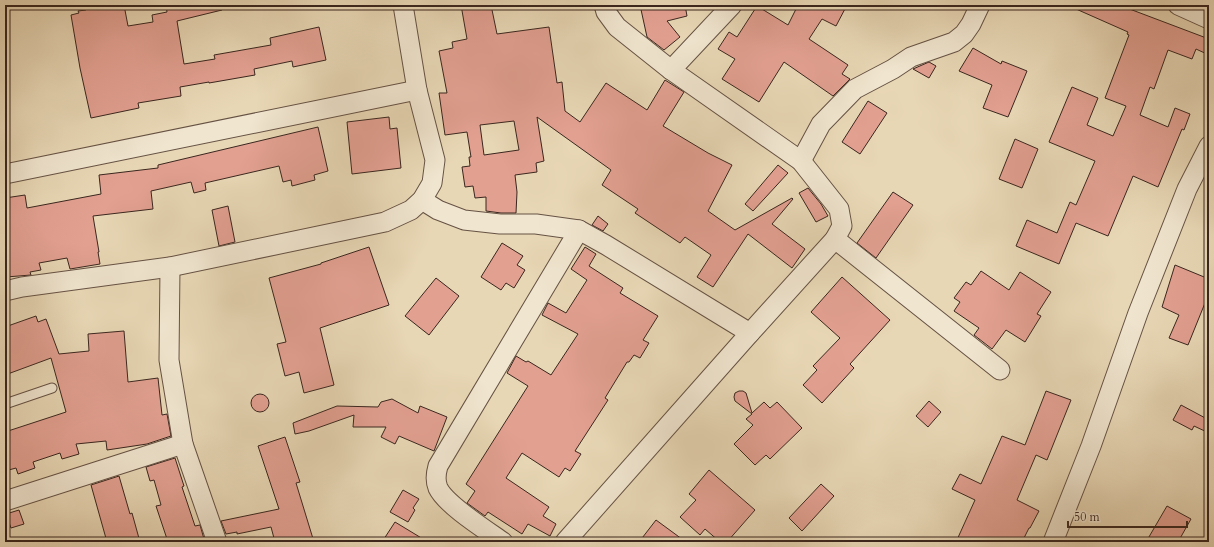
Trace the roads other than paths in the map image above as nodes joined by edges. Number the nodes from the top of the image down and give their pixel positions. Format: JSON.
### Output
{"nodes":[{"id":1,"x":403,"y":5,"type":"edge"},
{"id":2,"x":604,"y":5,"type":"edge"},
{"id":3,"x":732,"y":5,"type":"edge"},
{"id":4,"x":980,"y":5,"type":"edge"},
{"id":5,"x":1178,"y":5,"type":"edge"},
{"id":6,"x":1209,"y":19,"type":"edge"},
{"id":7,"x":671,"y":70,"type":"junction"},
{"id":8,"x":417,"y":90,"type":"junction"},
{"id":9,"x":1209,"y":146,"type":"edge"},
{"id":10,"x":801,"y":161,"type":"junction"},
{"id":11,"x":5,"y":174,"type":"edge"},
{"id":12,"x":422,"y":200,"type":"junction"},
{"id":13,"x":579,"y":230,"type":"junction"},
{"id":14,"x":835,"y":239,"type":"junction"},
{"id":15,"x":170,"y":267,"type":"junction"},
{"id":16,"x":5,"y":291,"type":"edge"},
{"id":17,"x":750,"y":333,"type":"junction"},
{"id":18,"x":1000,"y":370,"type":"dead end"},
{"id":19,"x":52,"y":388,"type":"dead end"},
{"id":20,"x":5,"y":404,"type":"edge"},
{"id":21,"x":183,"y":444,"type":"junction"},
{"id":22,"x":5,"y":501,"type":"edge"},
{"id":23,"x":216,"y":542,"type":"edge"},
{"id":24,"x":503,"y":542,"type":"edge"},
{"id":25,"x":565,"y":542,"type":"edge"},
{"id":26,"x":1053,"y":542,"type":"edge"}],
"edges":[{"from":1,"to":8,"type":"street"},
{"from":2,"to":7,"type":"street"},
{"from":3,"to":7,"type":"street"},
{"from":4,"to":10,"type":"street"},
{"from":5,"to":6,"type":"street"},
{"from":7,"to":10,"type":"street"},
{"from":8,"to":11,"type":"street"},
{"from":8,"to":12,"type":"street"},
{"from":9,"to":26,"type":"street"},
{"from":10,"to":14,"type":"street"},
{"from":12,"to":13,"type":"street"},
{"from":12,"to":15,"type":"street"},
{"from":13,"to":17,"type":"street"},
{"from":13,"to":24,"type":"street"},
{"from":14,"to":17,"type":"street"},
{"from":14,"to":18,"type":"street"},
{"from":15,"to":16,"type":"street"},
{"from":15,"to":21,"type":"street"},
{"from":17,"to":25,"type":"street"},
{"from":19,"to":20,"type":"lane"},
{"from":21,"to":22,"type":"street"},
{"from":21,"to":23,"type":"street"}]}
